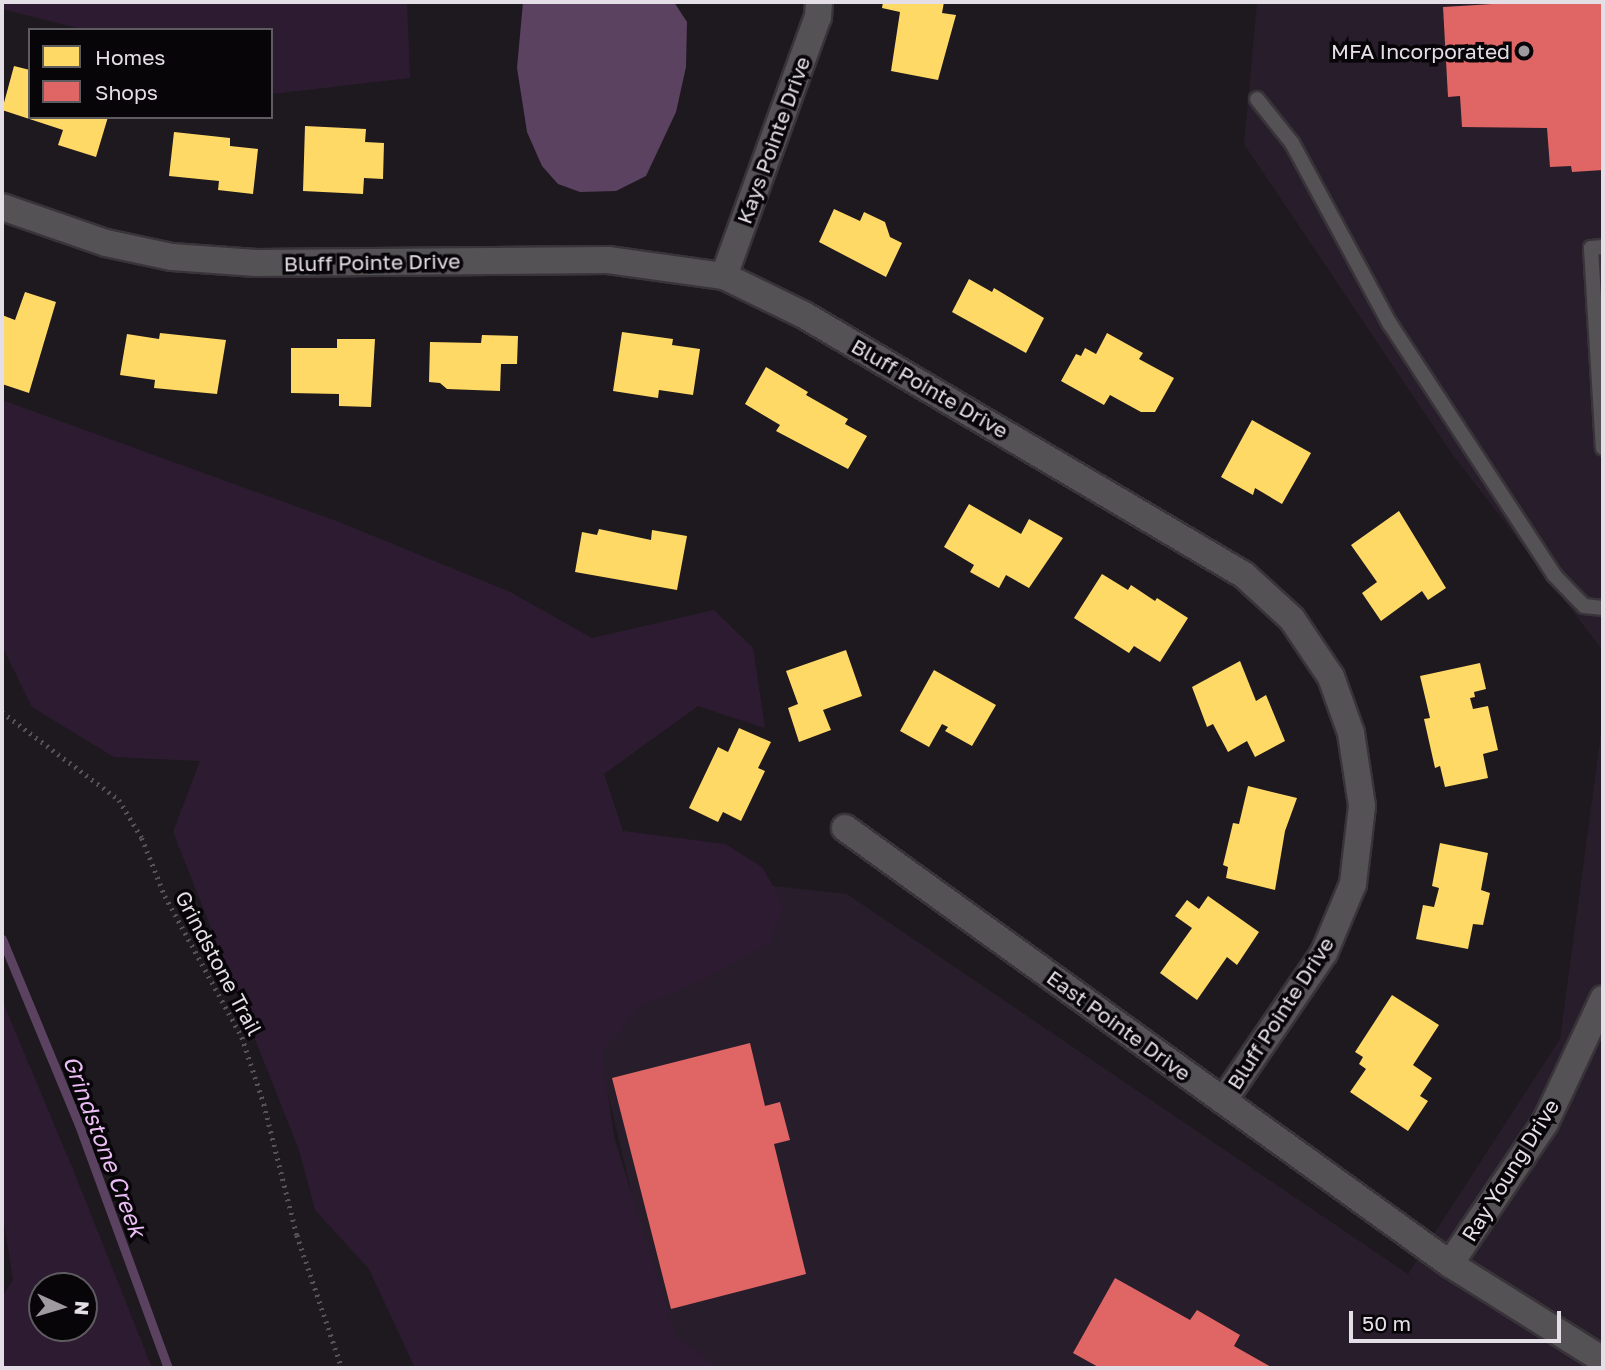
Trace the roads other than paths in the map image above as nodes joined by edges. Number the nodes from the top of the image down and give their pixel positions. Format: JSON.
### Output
{"nodes":[{"id":1,"x":819,"y":2,"type":"edge"},
{"id":2,"x":1257,"y":99,"type":"dead end"},
{"id":3,"x":2,"y":207,"type":"edge"},
{"id":4,"x":1603,"y":247,"type":"edge"},
{"id":5,"x":724,"y":276,"type":"junction"},
{"id":6,"x":1603,"y":448,"type":"edge"},
{"id":7,"x":1603,"y":608,"type":"edge"},
{"id":8,"x":845,"y":828,"type":"dead end"},
{"id":9,"x":1602,"y":1008,"type":"edge"},
{"id":10,"x":1223,"y":1101,"type":"junction"},
{"id":11,"x":1450,"y":1264,"type":"junction"},
{"id":12,"x":1603,"y":1360,"type":"edge"}],
"edges":[{"from":1,"to":5,"type":"street","name":"Kays Pointe Drive"},
{"from":2,"to":7,"type":"lane"},
{"from":3,"to":5,"type":"street","name":"Bluff Pointe Drive"},
{"from":4,"to":6,"type":"lane"},
{"from":5,"to":10,"type":"street","name":"Bluff Pointe Drive"},
{"from":8,"to":10,"type":"street","name":"East Pointe Drive"},
{"from":9,"to":11,"type":"street","name":"Ray Young Drive"},
{"from":10,"to":11,"type":"street","name":"East Pointe Drive"},
{"from":11,"to":12,"type":"street","name":"East Pointe Drive"}]}
